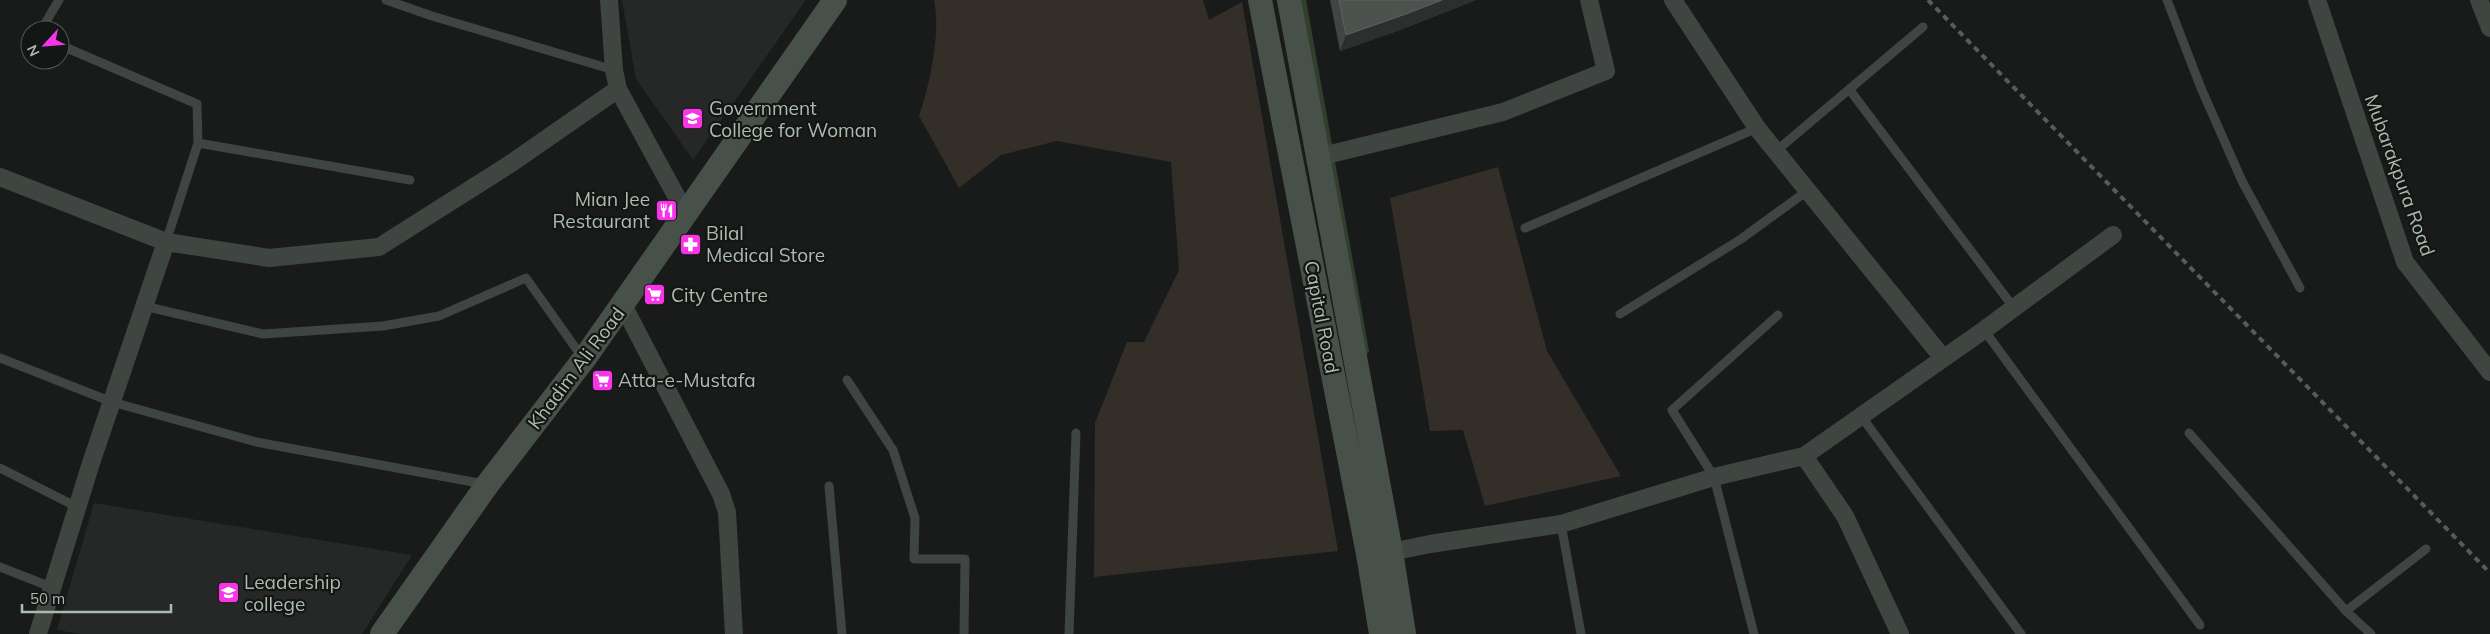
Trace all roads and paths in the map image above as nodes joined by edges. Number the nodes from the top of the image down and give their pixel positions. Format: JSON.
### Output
{"nodes":[{"id":1,"x":59,"y":0,"type":"edge"},
{"id":2,"x":386,"y":0,"type":"edge"},
{"id":3,"x":609,"y":0,"type":"edge"},
{"id":4,"x":835,"y":0,"type":"edge"},
{"id":5,"x":1260,"y":0,"type":"edge"},
{"id":6,"x":1289,"y":0,"type":"edge"},
{"id":7,"x":1589,"y":0,"type":"edge"},
{"id":8,"x":1673,"y":0,"type":"edge"},
{"id":9,"x":2167,"y":0,"type":"edge"},
{"id":10,"x":2318,"y":0,"type":"edge"},
{"id":11,"x":2478,"y":0,"type":"edge"},
{"id":12,"x":47,"y":20,"type":"edge"},
{"id":13,"x":1924,"y":27,"type":"dead end"},
{"id":14,"x":2490,"y":28,"type":"edge"},
{"id":15,"x":70,"y":49,"type":"edge"},
{"id":16,"x":614,"y":70,"type":"junction"},
{"id":17,"x":618,"y":89,"type":"junction"},
{"id":18,"x":1849,"y":89,"type":"junction"},
{"id":19,"x":1757,"y":128,"type":"junction"},
{"id":20,"x":198,"y":143,"type":"junction"},
{"id":21,"x":1776,"y":151,"type":"junction"},
{"id":22,"x":1318,"y":157,"type":"junction"},
{"id":23,"x":0,"y":177,"type":"edge"},
{"id":24,"x":410,"y":180,"type":"dead end"},
{"id":25,"x":1807,"y":191,"type":"junction"},
{"id":26,"x":686,"y":214,"type":"junction"},
{"id":27,"x":1525,"y":228,"type":"dead end"},
{"id":28,"x":2113,"y":234,"type":"dead end"},
{"id":29,"x":166,"y":242,"type":"junction"},
{"id":30,"x":2300,"y":288,"type":"dead end"},
{"id":31,"x":622,"y":305,"type":"junction"},
{"id":32,"x":144,"y":306,"type":"junction"},
{"id":33,"x":2014,"y":308,"type":"junction"},
{"id":34,"x":1620,"y":314,"type":"dead end"},
{"id":35,"x":1778,"y":316,"type":"dead end"},
{"id":36,"x":1984,"y":330,"type":"junction"},
{"id":37,"x":0,"y":358,"type":"edge"},
{"id":38,"x":1943,"y":358,"type":"junction"},
{"id":39,"x":584,"y":359,"type":"junction"},
{"id":40,"x":2490,"y":372,"type":"edge"},
{"id":41,"x":847,"y":380,"type":"dead end"},
{"id":42,"x":112,"y":402,"type":"junction"},
{"id":43,"x":1861,"y":416,"type":"junction"},
{"id":44,"x":1076,"y":433,"type":"dead end"},
{"id":45,"x":2189,"y":433,"type":"dead end"},
{"id":46,"x":1804,"y":456,"type":"junction"},
{"id":47,"x":0,"y":468,"type":"edge"},
{"id":48,"x":1714,"y":477,"type":"junction"},
{"id":49,"x":487,"y":485,"type":"junction"},
{"id":50,"x":829,"y":486,"type":"dead end"},
{"id":51,"x":77,"y":507,"type":"junction"},
{"id":52,"x":1561,"y":524,"type":"junction"},
{"id":53,"x":2426,"y":549,"type":"dead end"},
{"id":54,"x":1379,"y":553,"type":"junction"},
{"id":55,"x":0,"y":567,"type":"edge"},
{"id":56,"x":51,"y":586,"type":"junction"},
{"id":57,"x":2346,"y":611,"type":"junction"},
{"id":58,"x":2200,"y":626,"type":"dead end"},
{"id":59,"x":38,"y":634,"type":"edge"},
{"id":60,"x":382,"y":634,"type":"edge"},
{"id":61,"x":734,"y":634,"type":"edge"},
{"id":62,"x":842,"y":634,"type":"edge"},
{"id":63,"x":964,"y":634,"type":"edge"},
{"id":64,"x":1069,"y":634,"type":"edge"},
{"id":65,"x":1381,"y":634,"type":"edge"},
{"id":66,"x":1404,"y":634,"type":"edge"},
{"id":67,"x":1580,"y":634,"type":"edge"},
{"id":68,"x":1754,"y":634,"type":"edge"},
{"id":69,"x":1900,"y":634,"type":"edge"},
{"id":70,"x":2021,"y":634,"type":"edge"},
{"id":71,"x":2371,"y":634,"type":"edge"}],
"edges":[{"from":1,"to":12,"type":"lane"},
{"from":2,"to":16,"type":"lane"},
{"from":3,"to":16,"type":"street"},
{"from":4,"to":26,"type":"street","name":"Khadim Ali Road"},
{"from":5,"to":54,"type":"street","name":"Capital Road"},
{"from":6,"to":22,"type":"street"},
{"from":7,"to":22,"type":"street"},
{"from":8,"to":19,"type":"street"},
{"from":9,"to":30,"type":"lane"},
{"from":10,"to":40,"type":"street","name":"Mubarakpura Road"},
{"from":11,"to":14,"type":"street"},
{"from":13,"to":18,"type":"lane"},
{"from":15,"to":20,"type":"lane"},
{"from":16,"to":17,"type":"street"},
{"from":17,"to":26,"type":"street"},
{"from":17,"to":29,"type":"street"},
{"from":18,"to":21,"type":"lane"},
{"from":18,"to":33,"type":"lane"},
{"from":19,"to":21,"type":"street"},
{"from":19,"to":27,"type":"lane"},
{"from":20,"to":24,"type":"lane"},
{"from":20,"to":29,"type":"lane"},
{"from":21,"to":25,"type":"street"},
{"from":22,"to":54,"type":"street"},
{"from":23,"to":29,"type":"street"},
{"from":25,"to":34,"type":"lane"},
{"from":25,"to":38,"type":"street"},
{"from":26,"to":31,"type":"street","name":"Khadim Ali Road"},
{"from":28,"to":33,"type":"street"},
{"from":29,"to":32,"type":"street"},
{"from":31,"to":39,"type":"street","name":"Khadim Ali Road"},
{"from":31,"to":61,"type":"street"},
{"from":32,"to":39,"type":"lane"},
{"from":32,"to":42,"type":"street"},
{"from":33,"to":36,"type":"street"},
{"from":35,"to":48,"type":"lane"},
{"from":36,"to":38,"type":"street"},
{"from":36,"to":58,"type":"lane"},
{"from":37,"to":42,"type":"lane"},
{"from":38,"to":43,"type":"street"},
{"from":39,"to":49,"type":"street","name":"Khadim Ali Road"},
{"from":41,"to":63,"type":"lane"},
{"from":42,"to":49,"type":"lane"},
{"from":42,"to":51,"type":"street"},
{"from":43,"to":46,"type":"street"},
{"from":43,"to":70,"type":"lane"},
{"from":44,"to":64,"type":"lane"},
{"from":45,"to":57,"type":"lane"},
{"from":46,"to":48,"type":"street"},
{"from":46,"to":69,"type":"street"},
{"from":47,"to":51,"type":"lane"},
{"from":48,"to":52,"type":"street"},
{"from":48,"to":68,"type":"lane"},
{"from":49,"to":60,"type":"street","name":"Khadim Ali Road"},
{"from":50,"to":62,"type":"lane"},
{"from":51,"to":56,"type":"street"},
{"from":52,"to":54,"type":"street"},
{"from":52,"to":67,"type":"lane"},
{"from":53,"to":57,"type":"lane"},
{"from":54,"to":65,"type":"street","name":"Capital Road"},
{"from":54,"to":66,"type":"street"},
{"from":55,"to":56,"type":"lane"},
{"from":56,"to":59,"type":"street"},
{"from":57,"to":71,"type":"lane"}]}
